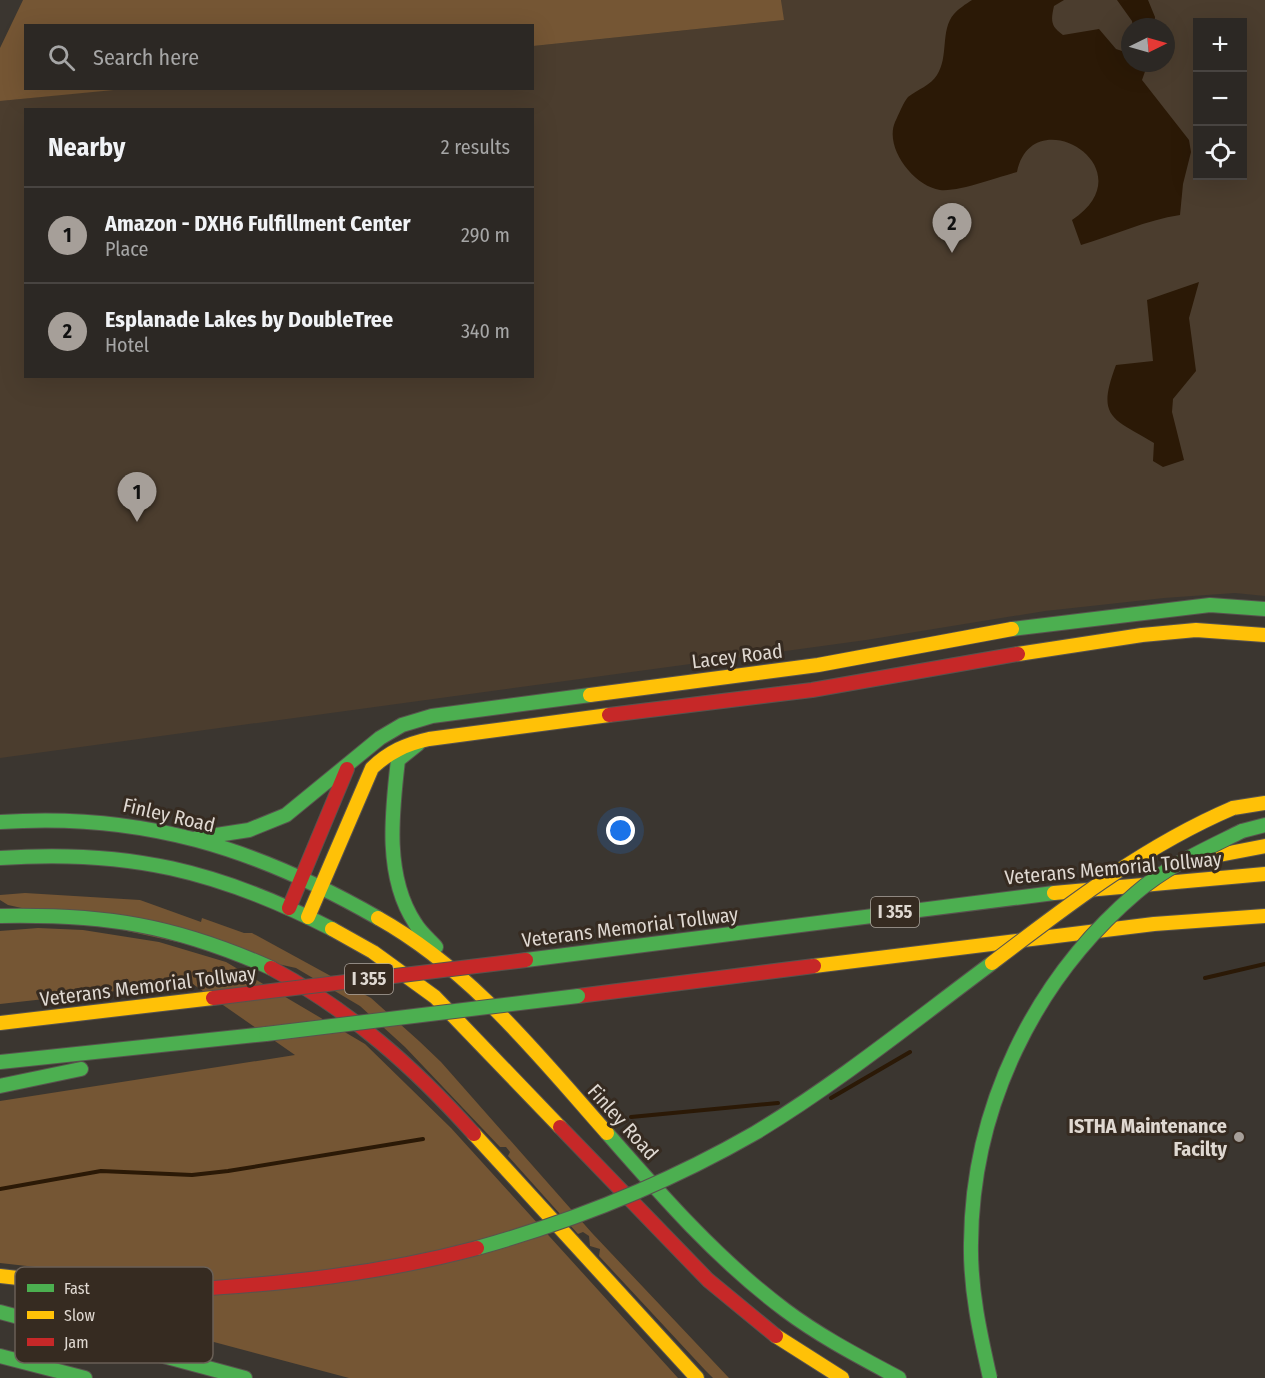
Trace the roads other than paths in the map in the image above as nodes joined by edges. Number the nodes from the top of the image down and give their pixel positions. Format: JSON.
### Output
{"nodes":[{"id":1,"x":1265,"y":609,"type":"edge"},
{"id":2,"x":1265,"y":635,"type":"edge"},
{"id":3,"x":424,"y":740,"type":"junction"},
{"id":4,"x":349,"y":762,"type":"junction"},
{"id":5,"x":1265,"y":803,"type":"edge"},
{"id":6,"x":0,"y":822,"type":"edge"},
{"id":7,"x":1265,"y":825,"type":"edge"},
{"id":8,"x":197,"y":838,"type":"junction"},
{"id":9,"x":1265,"y":846,"type":"edge"},
{"id":10,"x":0,"y":858,"type":"edge"},
{"id":11,"x":1265,"y":874,"type":"edge"},
{"id":12,"x":301,"y":878,"type":"junction"},
{"id":13,"x":321,"y":888,"type":"junction"},
{"id":14,"x":1002,"y":898,"type":"junction"},
{"id":15,"x":289,"y":908,"type":"junction"},
{"id":16,"x":0,"y":916,"type":"edge"},
{"id":17,"x":1265,"y":916,"type":"edge"},
{"id":18,"x":309,"y":917,"type":"junction"},
{"id":19,"x":459,"y":975,"type":"junction"},
{"id":20,"x":0,"y":1023,"type":"edge"},
{"id":21,"x":217,"y":1040,"type":"junction"},
{"id":22,"x":0,"y":1062,"type":"edge"},
{"id":23,"x":0,"y":1086,"type":"edge"},
{"id":24,"x":0,"y":1276,"type":"edge"},
{"id":25,"x":15,"y":1278,"type":"edge"},
{"id":26,"x":213,"y":1288,"type":"edge"},
{"id":27,"x":0,"y":1312,"type":"edge"},
{"id":28,"x":15,"y":1316,"type":"edge"},
{"id":29,"x":0,"y":1356,"type":"edge"},
{"id":30,"x":15,"y":1360,"type":"edge"},
{"id":31,"x":27,"y":1363,"type":"edge"},
{"id":32,"x":189,"y":1363,"type":"edge"},
{"id":33,"x":85,"y":1378,"type":"edge"},
{"id":34,"x":245,"y":1378,"type":"edge"},
{"id":35,"x":697,"y":1378,"type":"edge"},
{"id":36,"x":842,"y":1378,"type":"edge"},
{"id":37,"x":899,"y":1378,"type":"edge"},
{"id":38,"x":990,"y":1378,"type":"edge"}],
"edges":[{"from":1,"to":4,"type":"main road","name":"Lacey Road"},
{"from":2,"to":3,"type":"main road"},
{"from":3,"to":13,"type":"main road"},
{"from":3,"to":19,"type":"main road"},
{"from":4,"to":8,"type":"main road","name":"Lacey Road"},
{"from":4,"to":12,"type":"main road"},
{"from":5,"to":26,"type":"main road","bridge":true},
{"from":6,"to":8,"type":"main road","name":"Finley Road"},
{"from":7,"to":38,"type":"main road","bridge":true},
{"from":8,"to":12,"type":"main road","name":"Finley Road"},
{"from":9,"to":14,"type":"main road"},
{"from":10,"to":15,"type":"main road"},
{"from":11,"to":14,"type":"main road","name":"Veterans Memorial Tollway","number":"I 355"},
{"from":12,"to":13,"type":"main road","name":"Finley Road"},
{"from":12,"to":15,"type":"main road"},
{"from":13,"to":18,"type":"main road"},
{"from":13,"to":19,"type":"main road","name":"Finley Road"},
{"from":14,"to":20,"type":"main road","name":"Veterans Memorial Tollway","number":"I 355","bridge":true},
{"from":15,"to":18,"type":"main road"},
{"from":16,"to":35,"type":"main road"},
{"from":17,"to":21,"type":"main road","number":"I 355","bridge":true},
{"from":18,"to":36,"type":"main road"},
{"from":19,"to":37,"type":"main road","name":"Finley Road"},
{"from":21,"to":22,"type":"main road","number":"I 355"},
{"from":21,"to":23,"type":"main road"},
{"from":24,"to":25,"type":"main road","bridge":true},
{"from":27,"to":28,"type":"main road"},
{"from":29,"to":30,"type":"main road"},
{"from":31,"to":33,"type":"main road"},
{"from":32,"to":34,"type":"main road"}]}
